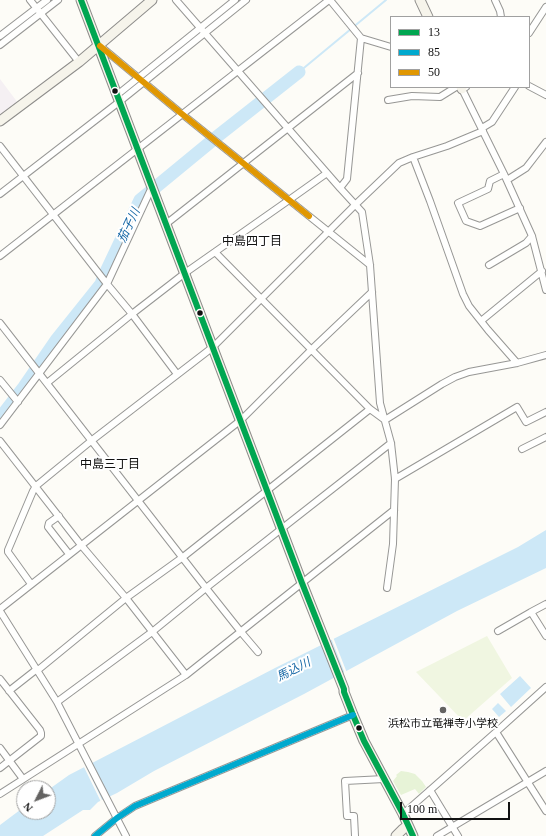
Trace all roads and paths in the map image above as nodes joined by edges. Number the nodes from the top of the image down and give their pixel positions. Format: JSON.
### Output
{"nodes":[{"id":1,"x":30,"y":0,"type":"edge"},
{"id":2,"x":47,"y":0,"type":"edge"},
{"id":3,"x":58,"y":0,"type":"edge"},
{"id":4,"x":81,"y":0,"type":"edge"},
{"id":5,"x":152,"y":0,"type":"edge"},
{"id":6,"x":176,"y":0,"type":"edge"},
{"id":7,"x":235,"y":0,"type":"edge"},
{"id":8,"x":246,"y":0,"type":"edge"},
{"id":9,"x":330,"y":0,"type":"edge"},
{"id":10,"x":420,"y":0,"type":"edge"},
{"id":11,"x":495,"y":0,"type":"edge"},
{"id":12,"x":546,"y":7,"type":"edge"},
{"id":13,"x":38,"y":11,"type":"junction"},
{"id":14,"x":428,"y":16,"type":"edge"},
{"id":15,"x":501,"y":16,"type":"edge"},
{"id":16,"x":200,"y":28,"type":"junction"},
{"id":17,"x":530,"y":32,"type":"edge"},
{"id":18,"x":205,"y":33,"type":"junction"},
{"id":19,"x":0,"y":36,"type":"edge"},
{"id":20,"x":362,"y":38,"type":"junction"},
{"id":21,"x":0,"y":45,"type":"edge"},
{"id":22,"x":99,"y":45,"type":"junction"},
{"id":23,"x":390,"y":47,"type":"edge"},
{"id":24,"x":79,"y":62,"type":"junction"},
{"id":25,"x":239,"y":71,"type":"junction"},
{"id":26,"x":358,"y":73,"type":"junction"},
{"id":27,"x":140,"y":80,"type":"junction"},
{"id":28,"x":530,"y":87,"type":"edge"},
{"id":29,"x":459,"y":88,"type":"edge"},
{"id":30,"x":462,"y":88,"type":"edge"},
{"id":31,"x":514,"y":88,"type":"edge"},
{"id":32,"x":546,"y":95,"type":"edge"},
{"id":33,"x":118,"y":98,"type":"junction"},
{"id":34,"x":388,"y":100,"type":"dead end"},
{"id":35,"x":182,"y":114,"type":"junction"},
{"id":36,"x":0,"y":121,"type":"edge"},
{"id":37,"x":288,"y":128,"type":"junction"},
{"id":38,"x":482,"y":129,"type":"junction"},
{"id":39,"x":546,"y":142,"type":"edge"},
{"id":40,"x":0,"y":146,"type":"edge"},
{"id":41,"x":138,"y":149,"type":"junction"},
{"id":42,"x":413,"y":157,"type":"junction"},
{"id":43,"x":243,"y":164,"type":"junction"},
{"id":44,"x":327,"y":173,"type":"junction"},
{"id":45,"x":23,"y":176,"type":"junction"},
{"id":46,"x":506,"y":177,"type":"junction"},
{"id":47,"x":152,"y":187,"type":"junction"},
{"id":48,"x":340,"y":188,"type":"junction"},
{"id":49,"x":0,"y":194,"type":"edge"},
{"id":50,"x":289,"y":200,"type":"junction"},
{"id":51,"x":355,"y":205,"type":"junction"},
{"id":52,"x":520,"y":208,"type":"junction"},
{"id":53,"x":53,"y":215,"type":"junction"},
{"id":54,"x":166,"y":224,"type":"junction"},
{"id":55,"x":328,"y":232,"type":"junction"},
{"id":56,"x":532,"y":236,"type":"junction"},
{"id":57,"x":215,"y":252,"type":"junction"},
{"id":58,"x":0,"y":256,"type":"edge"},
{"id":59,"x":370,"y":265,"type":"junction"},
{"id":60,"x":489,"y":265,"type":"dead end"},
{"id":61,"x":185,"y":273,"type":"junction"},
{"id":62,"x":544,"y":273,"type":"edge"},
{"id":63,"x":106,"y":284,"type":"junction"},
{"id":64,"x":546,"y":290,"type":"edge"},
{"id":65,"x":372,"y":292,"type":"junction"},
{"id":66,"x":261,"y":298,"type":"junction"},
{"id":67,"x":132,"y":314,"type":"junction"},
{"id":68,"x":481,"y":321,"type":"junction"},
{"id":69,"x":0,"y":323,"type":"edge"},
{"id":70,"x":213,"y":347,"type":"junction"},
{"id":71,"x":311,"y":350,"type":"junction"},
{"id":72,"x":546,"y":355,"type":"edge"},
{"id":73,"x":517,"y":363,"type":"junction"},
{"id":74,"x":40,"y":373,"type":"junction"},
{"id":75,"x":177,"y":374,"type":"junction"},
{"id":76,"x":0,"y":380,"type":"edge"},
{"id":77,"x":47,"y":383,"type":"junction"},
{"id":78,"x":18,"y":402,"type":"junction"},
{"id":79,"x":370,"y":409,"type":"junction"},
{"id":80,"x":546,"y":412,"type":"edge"},
{"id":81,"x":241,"y":420,"type":"junction"},
{"id":82,"x":385,"y":420,"type":"junction"},
{"id":83,"x":0,"y":425,"type":"edge"},
{"id":84,"x":546,"y":437,"type":"edge"},
{"id":85,"x":0,"y":441,"type":"edge"},
{"id":86,"x":91,"y":441,"type":"junction"},
{"id":87,"x":391,"y":443,"type":"junction"},
{"id":88,"x":522,"y":449,"type":"dead end"},
{"id":89,"x":395,"y":479,"type":"junction"},
{"id":90,"x":36,"y":486,"type":"junction"},
{"id":91,"x":267,"y":490,"type":"junction"},
{"id":92,"x":138,"y":500,"type":"junction"},
{"id":93,"x":394,"y":510,"type":"junction"},
{"id":94,"x":59,"y":516,"type":"junction"},
{"id":95,"x":282,"y":528,"type":"junction"},
{"id":96,"x":81,"y":545,"type":"junction"},
{"id":97,"x":69,"y":554,"type":"junction"},
{"id":98,"x":183,"y":557,"type":"junction"},
{"id":99,"x":302,"y":583,"type":"junction"},
{"id":100,"x":31,"y":584,"type":"junction"},
{"id":101,"x":206,"y":588,"type":"junction"},
{"id":102,"x":387,"y":588,"type":"dead end"},
{"id":103,"x":126,"y":598,"type":"junction"},
{"id":104,"x":546,"y":604,"type":"edge"},
{"id":105,"x":0,"y":610,"type":"edge"},
{"id":106,"x":531,"y":612,"type":"junction"},
{"id":107,"x":498,"y":631,"type":"dead end"},
{"id":108,"x":152,"y":632,"type":"junction"},
{"id":109,"x":241,"y":632,"type":"junction"},
{"id":110,"x":546,"y":636,"type":"edge"},
{"id":111,"x":258,"y":652,"type":"dead end"},
{"id":112,"x":37,"y":669,"type":"junction"},
{"id":113,"x":186,"y":675,"type":"junction"},
{"id":114,"x":0,"y":679,"type":"edge"},
{"id":115,"x":546,"y":687,"type":"edge"},
{"id":116,"x":9,"y":691,"type":"junction"},
{"id":117,"x":57,"y":702,"type":"junction"},
{"id":118,"x":353,"y":715,"type":"junction"},
{"id":119,"x":496,"y":732,"type":"junction"},
{"id":120,"x":80,"y":746,"type":"junction"},
{"id":121,"x":0,"y":748,"type":"edge"},
{"id":122,"x":10,"y":760,"type":"junction"},
{"id":123,"x":0,"y":768,"type":"edge"},
{"id":124,"x":546,"y":771,"type":"edge"},
{"id":125,"x":23,"y":779,"type":"junction"},
{"id":126,"x":384,"y":779,"type":"junction"},
{"id":127,"x":528,"y":782,"type":"junction"},
{"id":128,"x":430,"y":790,"type":"junction"},
{"id":129,"x":0,"y":794,"type":"edge"},
{"id":130,"x":546,"y":811,"type":"edge"},
{"id":131,"x":403,"y":814,"type":"junction"},
{"id":132,"x":117,"y":818,"type":"junction"},
{"id":133,"x":408,"y":825,"type":"junction"},
{"id":134,"x":452,"y":827,"type":"junction"},
{"id":135,"x":95,"y":836,"type":"edge"},
{"id":136,"x":126,"y":836,"type":"edge"},
{"id":137,"x":355,"y":836,"type":"edge"},
{"id":138,"x":396,"y":836,"type":"edge"},
{"id":139,"x":413,"y":836,"type":"edge"},
{"id":140,"x":438,"y":836,"type":"edge"},
{"id":141,"x":458,"y":836,"type":"edge"}],
"edges":[{"from":1,"to":13,"type":"street"},
{"from":2,"to":13,"type":"street"},
{"from":3,"to":13,"type":"street"},
{"from":4,"to":22,"type":"street"},
{"from":5,"to":22,"type":"street"},
{"from":6,"to":16,"type":"street"},
{"from":7,"to":16,"type":"street"},
{"from":8,"to":18,"type":"street"},
{"from":9,"to":20,"type":"street"},
{"from":9,"to":25,"type":"street"},
{"from":10,"to":14,"type":"street"},
{"from":11,"to":15,"type":"street"},
{"from":12,"to":17,"type":"street"},
{"from":13,"to":19,"type":"street"},
{"from":13,"to":21,"type":"street"},
{"from":13,"to":24,"type":"street"},
{"from":16,"to":18,"type":"street"},
{"from":16,"to":27,"type":"street"},
{"from":18,"to":25,"type":"street"},
{"from":18,"to":27,"type":"street"},
{"from":20,"to":23,"type":"street"},
{"from":20,"to":26,"type":"street"},
{"from":22,"to":24,"type":"street"},
{"from":22,"to":27,"type":"street"},
{"from":22,"to":33,"type":"street"},
{"from":24,"to":36,"type":"street"},
{"from":25,"to":35,"type":"street"},
{"from":25,"to":37,"type":"street"},
{"from":26,"to":37,"type":"street"},
{"from":26,"to":48,"type":"street"},
{"from":27,"to":33,"type":"street"},
{"from":27,"to":35,"type":"street"},
{"from":28,"to":32,"type":"street"},
{"from":29,"to":34,"type":"street"},
{"from":30,"to":38,"type":"street"},
{"from":31,"to":38,"type":"street"},
{"from":33,"to":41,"type":"street"},
{"from":33,"to":45,"type":"street"},
{"from":35,"to":41,"type":"street"},
{"from":35,"to":43,"type":"street"},
{"from":37,"to":43,"type":"street"},
{"from":37,"to":44,"type":"street"},
{"from":38,"to":42,"type":"street"},
{"from":38,"to":46,"type":"street"},
{"from":39,"to":46,"type":"street"},
{"from":40,"to":45,"type":"street"},
{"from":41,"to":47,"type":"street"},
{"from":41,"to":53,"type":"street"},
{"from":42,"to":51,"type":"street"},
{"from":42,"to":68,"type":"street"},
{"from":43,"to":50,"type":"street"},
{"from":43,"to":54,"type":"street"},
{"from":44,"to":48,"type":"street"},
{"from":44,"to":50,"type":"street"},
{"from":45,"to":49,"type":"street"},
{"from":45,"to":53,"type":"street"},
{"from":46,"to":52,"type":"street"},
{"from":46,"to":52,"type":"street"},
{"from":47,"to":54,"type":"street"},
{"from":47,"to":63,"type":"street"},
{"from":48,"to":51,"type":"street"},
{"from":50,"to":55,"type":"street"},
{"from":50,"to":57,"type":"street"},
{"from":51,"to":55,"type":"street"},
{"from":51,"to":59,"type":"street"},
{"from":52,"to":56,"type":"street"},
{"from":53,"to":58,"type":"street"},
{"from":53,"to":63,"type":"street"},
{"from":54,"to":61,"type":"street"},
{"from":55,"to":59,"type":"street"},
{"from":55,"to":66,"type":"street"},
{"from":56,"to":60,"type":"street"},
{"from":56,"to":62,"type":"street"},
{"from":57,"to":61,"type":"street"},
{"from":57,"to":66,"type":"street"},
{"from":59,"to":65,"type":"street"},
{"from":61,"to":67,"type":"street"},
{"from":61,"to":70,"type":"street"},
{"from":62,"to":64,"type":"street"},
{"from":62,"to":68,"type":"street"},
{"from":63,"to":67,"type":"street"},
{"from":63,"to":74,"type":"street"},
{"from":65,"to":71,"type":"street"},
{"from":65,"to":82,"type":"street"},
{"from":66,"to":70,"type":"street"},
{"from":66,"to":71,"type":"street"},
{"from":67,"to":75,"type":"street"},
{"from":67,"to":77,"type":"street"},
{"from":68,"to":73,"type":"street"},
{"from":69,"to":74,"type":"street"},
{"from":70,"to":75,"type":"street"},
{"from":70,"to":81,"type":"street"},
{"from":71,"to":79,"type":"street"},
{"from":71,"to":81,"type":"street"},
{"from":72,"to":73,"type":"street"},
{"from":73,"to":82,"type":"street"},
{"from":74,"to":77,"type":"street"},
{"from":74,"to":78,"type":"street"},
{"from":75,"to":86,"type":"street"},
{"from":76,"to":78,"type":"street"},
{"from":77,"to":86,"type":"street"},
{"from":78,"to":83,"type":"street"},
{"from":79,"to":82,"type":"street"},
{"from":79,"to":91,"type":"street"},
{"from":80,"to":89,"type":"street"},
{"from":81,"to":91,"type":"street"},
{"from":81,"to":92,"type":"street"},
{"from":82,"to":87,"type":"street"},
{"from":84,"to":88,"type":"street"},
{"from":85,"to":90,"type":"street"},
{"from":86,"to":90,"type":"street"},
{"from":86,"to":92,"type":"street"},
{"from":87,"to":89,"type":"street"},
{"from":87,"to":95,"type":"street"},
{"from":89,"to":93,"type":"street"},
{"from":90,"to":94,"type":"street"},
{"from":90,"to":100,"type":"street"},
{"from":91,"to":95,"type":"street"},
{"from":91,"to":98,"type":"street"},
{"from":92,"to":96,"type":"street"},
{"from":92,"to":98,"type":"street"},
{"from":93,"to":99,"type":"street"},
{"from":93,"to":102,"type":"street"},
{"from":94,"to":96,"type":"street"},
{"from":94,"to":97,"type":"street"},
{"from":95,"to":99,"type":"street"},
{"from":95,"to":101,"type":"street"},
{"from":96,"to":97,"type":"street"},
{"from":96,"to":103,"type":"street"},
{"from":97,"to":100,"type":"street"},
{"from":98,"to":101,"type":"street"},
{"from":98,"to":103,"type":"street"},
{"from":99,"to":109,"type":"street"},
{"from":99,"to":118,"type":"street"},
{"from":100,"to":105,"type":"street"},
{"from":101,"to":108,"type":"street"},
{"from":101,"to":109,"type":"street"},
{"from":103,"to":108,"type":"street"},
{"from":103,"to":112,"type":"street"},
{"from":104,"to":106,"type":"street"},
{"from":105,"to":112,"type":"street"},
{"from":106,"to":107,"type":"street"},
{"from":106,"to":110,"type":"street"},
{"from":108,"to":113,"type":"street"},
{"from":108,"to":117,"type":"street"},
{"from":109,"to":111,"type":"street"},
{"from":109,"to":113,"type":"street"},
{"from":112,"to":116,"type":"street"},
{"from":112,"to":117,"type":"street"},
{"from":113,"to":120,"type":"street"},
{"from":114,"to":116,"type":"street"},
{"from":115,"to":119,"type":"street"},
{"from":116,"to":122,"type":"street"},
{"from":117,"to":120,"type":"street"},
{"from":118,"to":126,"type":"street"},
{"from":118,"to":132,"type":"street"},
{"from":119,"to":127,"type":"street"},
{"from":119,"to":128,"type":"street"},
{"from":120,"to":125,"type":"street"},
{"from":120,"to":132,"type":"street"},
{"from":121,"to":122,"type":"street"},
{"from":122,"to":123,"type":"street"},
{"from":122,"to":125,"type":"street"},
{"from":124,"to":127,"type":"street"},
{"from":125,"to":129,"type":"street"},
{"from":126,"to":131,"type":"street"},
{"from":126,"to":137,"type":"street"},
{"from":127,"to":130,"type":"street"},
{"from":127,"to":134,"type":"street"},
{"from":128,"to":131,"type":"street"},
{"from":128,"to":134,"type":"street"},
{"from":131,"to":133,"type":"street"},
{"from":132,"to":135,"type":"street"},
{"from":132,"to":136,"type":"street"},
{"from":133,"to":138,"type":"street"},
{"from":133,"to":139,"type":"street"},
{"from":134,"to":140,"type":"street"},
{"from":134,"to":141,"type":"street"}]}
